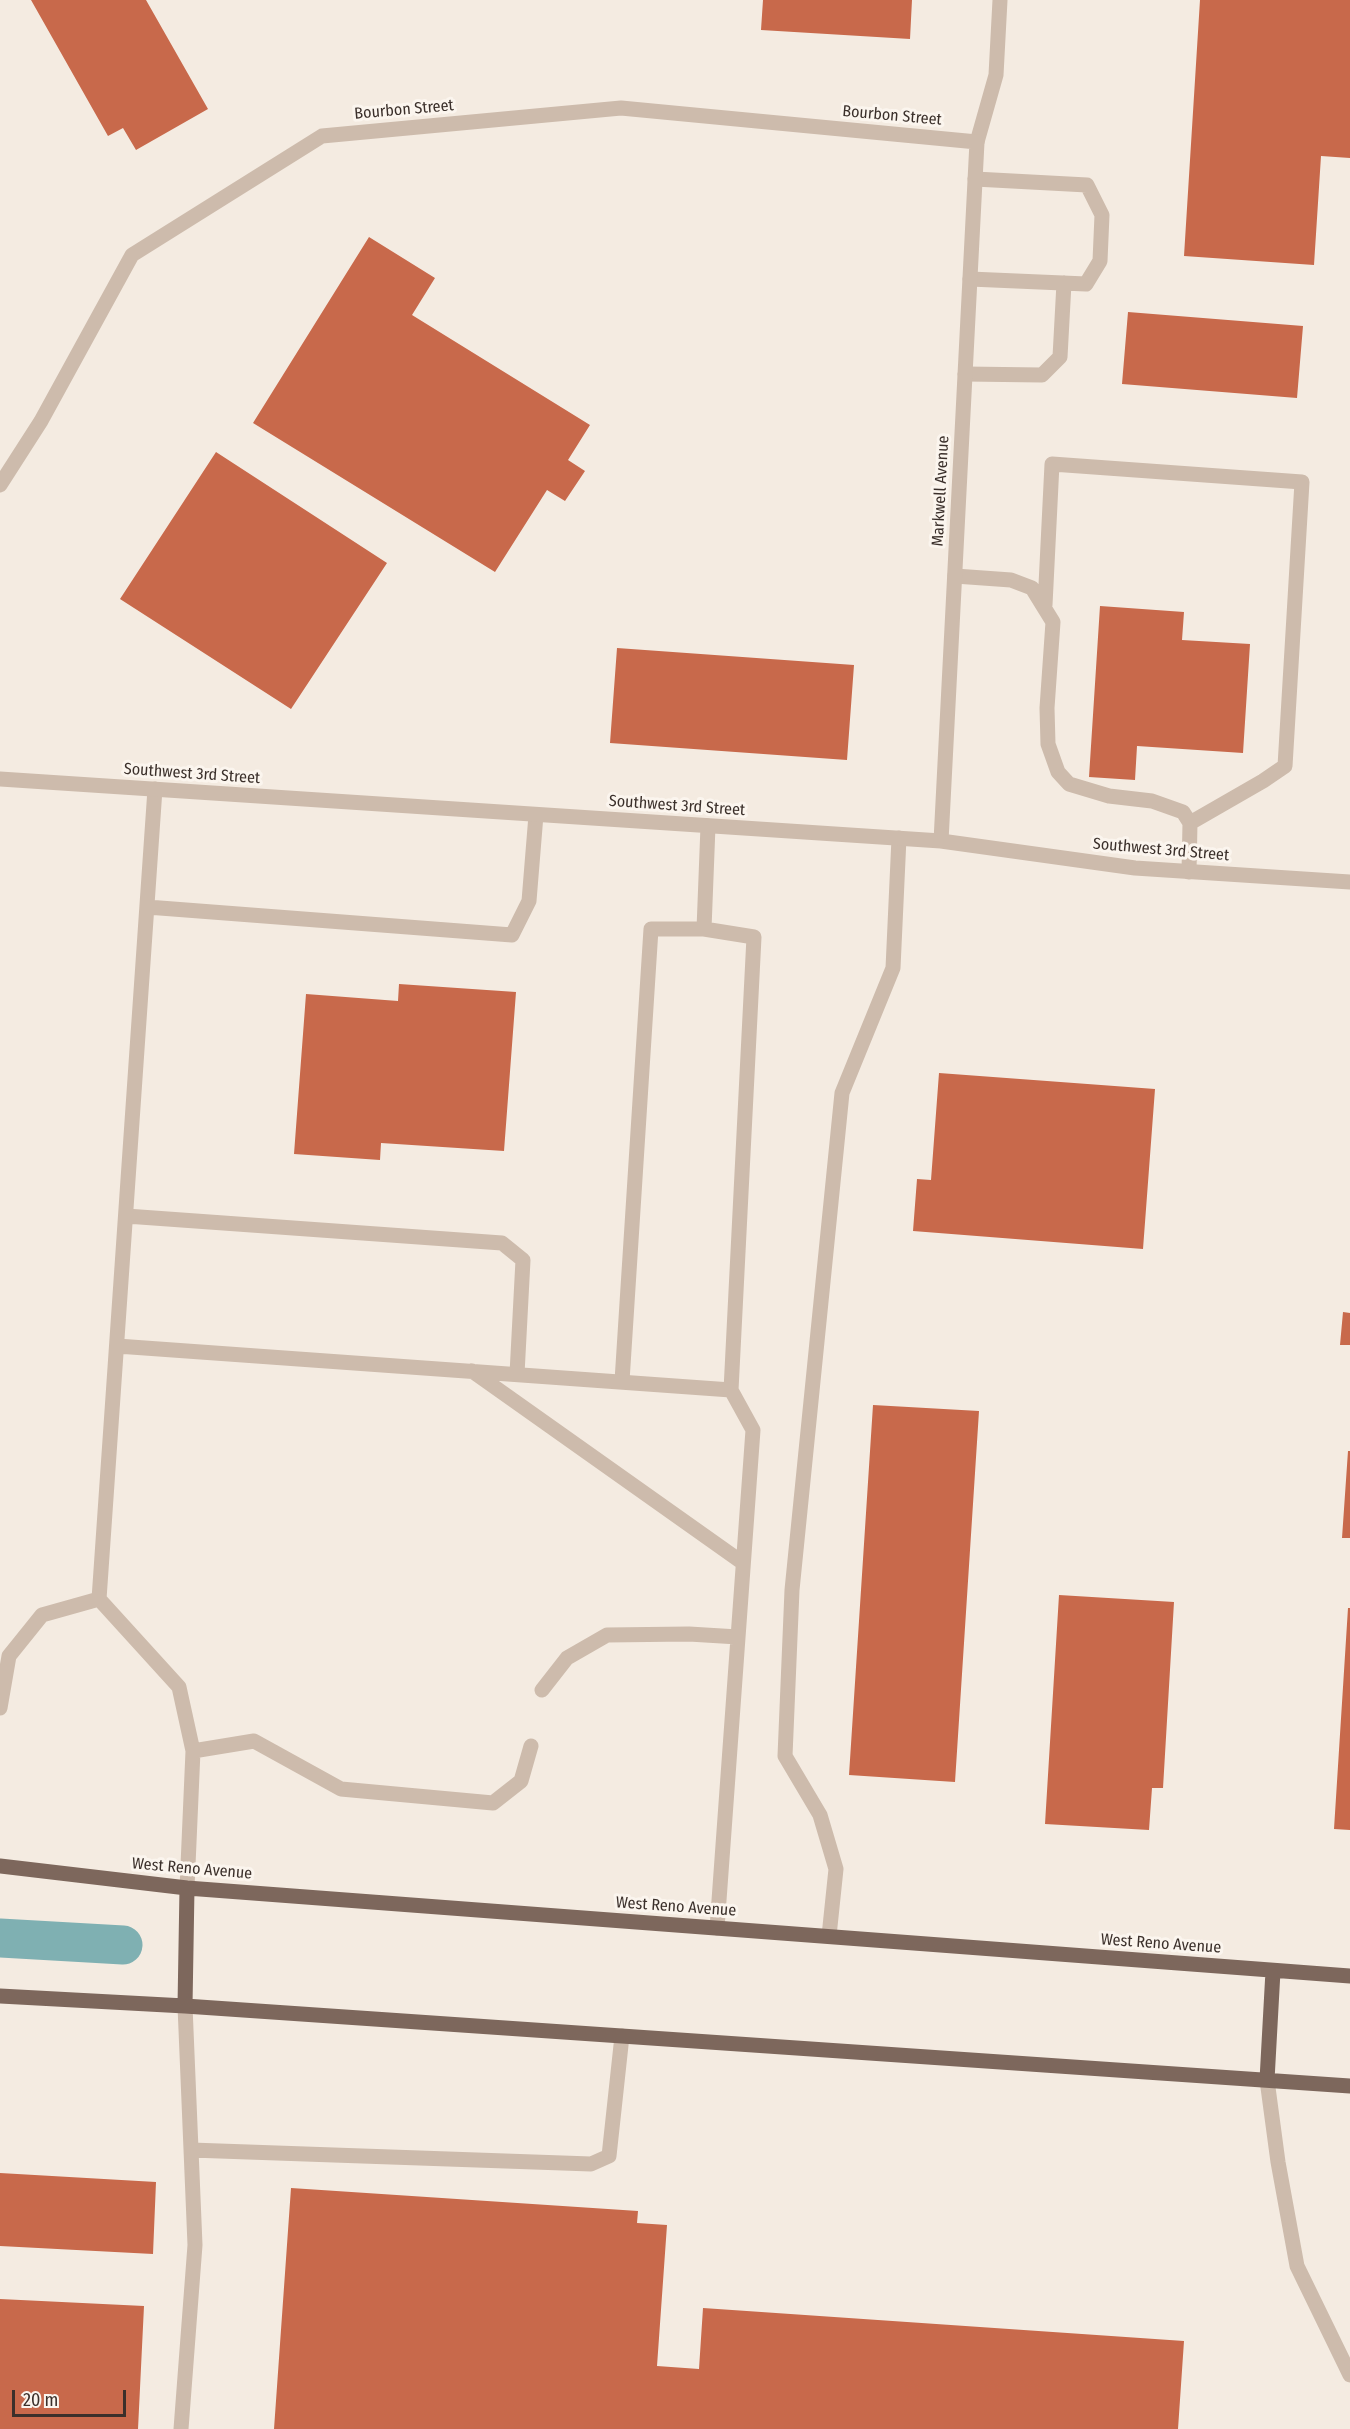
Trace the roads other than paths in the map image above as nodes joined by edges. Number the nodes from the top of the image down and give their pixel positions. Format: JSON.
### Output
{"nodes":[{"id":1,"x":1000,"y":0,"type":"edge"},
{"id":2,"x":977,"y":142,"type":"junction"},
{"id":3,"x":975,"y":179,"type":"junction"},
{"id":4,"x":970,"y":279,"type":"junction"},
{"id":5,"x":1064,"y":283,"type":"junction"},
{"id":6,"x":965,"y":374,"type":"junction"},
{"id":7,"x":0,"y":485,"type":"edge"},
{"id":8,"x":955,"y":576,"type":"junction"},
{"id":9,"x":1045,"y":605,"type":"junction"},
{"id":10,"x":0,"y":779,"type":"edge"},
{"id":11,"x":155,"y":789,"type":"junction"},
{"id":12,"x":536,"y":815,"type":"junction"},
{"id":13,"x":1191,"y":823,"type":"junction"},
{"id":14,"x":708,"y":826,"type":"junction"},
{"id":15,"x":899,"y":838,"type":"junction"},
{"id":16,"x":942,"y":841,"type":"junction"},
{"id":17,"x":1189,"y":872,"type":"junction"},
{"id":18,"x":1350,"y":882,"type":"edge"},
{"id":19,"x":147,"y":907,"type":"junction"},
{"id":20,"x":704,"y":929,"type":"junction"},
{"id":21,"x":126,"y":1216,"type":"junction"},
{"id":22,"x":117,"y":1346,"type":"junction"},
{"id":23,"x":472,"y":1371,"type":"junction"},
{"id":24,"x":517,"y":1374,"type":"junction"},
{"id":25,"x":622,"y":1381,"type":"junction"},
{"id":26,"x":731,"y":1390,"type":"junction"},
{"id":27,"x":743,"y":1563,"type":"junction"},
{"id":28,"x":99,"y":1599,"type":"junction"},
{"id":29,"x":738,"y":1637,"type":"junction"},
{"id":30,"x":542,"y":1690,"type":"dead end"},
{"id":31,"x":0,"y":1708,"type":"edge"},
{"id":32,"x":531,"y":1746,"type":"dead end"},
{"id":33,"x":193,"y":1751,"type":"junction"},
{"id":34,"x":0,"y":1866,"type":"edge"},
{"id":35,"x":187,"y":1888,"type":"junction"},
{"id":36,"x":717,"y":1928,"type":"junction"},
{"id":37,"x":829,"y":1936,"type":"junction"},
{"id":38,"x":1273,"y":1971,"type":"junction"},
{"id":39,"x":1350,"y":1976,"type":"edge"},
{"id":40,"x":0,"y":1996,"type":"edge"},
{"id":41,"x":185,"y":2006,"type":"junction"},
{"id":42,"x":622,"y":2036,"type":"junction"},
{"id":43,"x":1267,"y":2080,"type":"junction"},
{"id":44,"x":1350,"y":2086,"type":"edge"},
{"id":45,"x":192,"y":2150,"type":"junction"},
{"id":46,"x":1350,"y":2375,"type":"edge"},
{"id":47,"x":181,"y":2429,"type":"edge"}],
"edges":[{"from":1,"to":2,"type":"street","name":"Markwell Avenue"},
{"from":2,"to":3,"type":"street","name":"Markwell Avenue"},
{"from":2,"to":7,"type":"street","name":"Bourbon Street"},
{"from":3,"to":4,"type":"street","name":"Markwell Avenue"},
{"from":3,"to":5,"type":"street"},
{"from":4,"to":5,"type":"street"},
{"from":4,"to":6,"type":"street","name":"Markwell Avenue"},
{"from":5,"to":6,"type":"street"},
{"from":6,"to":8,"type":"street","name":"Markwell Avenue"},
{"from":8,"to":9,"type":"street"},
{"from":8,"to":16,"type":"street","name":"Markwell Avenue"},
{"from":9,"to":13,"type":"street"},
{"from":9,"to":13,"type":"street"},
{"from":10,"to":11,"type":"street","name":"Southwest 3rd Street"},
{"from":11,"to":12,"type":"street","name":"Southwest 3rd Street"},
{"from":11,"to":19,"type":"street"},
{"from":12,"to":14,"type":"street","name":"Southwest 3rd Street"},
{"from":12,"to":19,"type":"street"},
{"from":13,"to":17,"type":"street"},
{"from":14,"to":15,"type":"street","name":"Southwest 3rd Street"},
{"from":14,"to":20,"type":"street"},
{"from":15,"to":16,"type":"street","name":"Southwest 3rd Street"},
{"from":15,"to":37,"type":"street"},
{"from":16,"to":17,"type":"street","name":"Southwest 3rd Street"},
{"from":17,"to":18,"type":"street","name":"Southwest 3rd Street"},
{"from":19,"to":21,"type":"street"},
{"from":20,"to":25,"type":"street"},
{"from":20,"to":26,"type":"street"},
{"from":21,"to":22,"type":"street"},
{"from":21,"to":24,"type":"street"},
{"from":22,"to":23,"type":"street"},
{"from":22,"to":28,"type":"street"},
{"from":23,"to":24,"type":"street"},
{"from":23,"to":27,"type":"street"},
{"from":24,"to":25,"type":"street"},
{"from":25,"to":26,"type":"street"},
{"from":26,"to":27,"type":"street"},
{"from":27,"to":29,"type":"street"},
{"from":28,"to":31,"type":"street"},
{"from":28,"to":33,"type":"street"},
{"from":29,"to":30,"type":"street"},
{"from":29,"to":36,"type":"street"},
{"from":32,"to":33,"type":"street"},
{"from":33,"to":35,"type":"street"},
{"from":34,"to":35,"type":"main road","name":"West Reno Avenue"},
{"from":35,"to":36,"type":"main road","name":"West Reno Avenue"},
{"from":35,"to":41,"type":"main road"},
{"from":36,"to":37,"type":"main road","name":"West Reno Avenue"},
{"from":37,"to":38,"type":"main road","name":"West Reno Avenue"},
{"from":38,"to":39,"type":"main road","name":"West Reno Avenue"},
{"from":38,"to":43,"type":"main road"},
{"from":40,"to":41,"type":"main road"},
{"from":41,"to":42,"type":"main road"},
{"from":41,"to":45,"type":"street"},
{"from":42,"to":43,"type":"main road"},
{"from":42,"to":45,"type":"street"},
{"from":43,"to":44,"type":"main road"},
{"from":43,"to":46,"type":"street"},
{"from":45,"to":47,"type":"street"}]}
